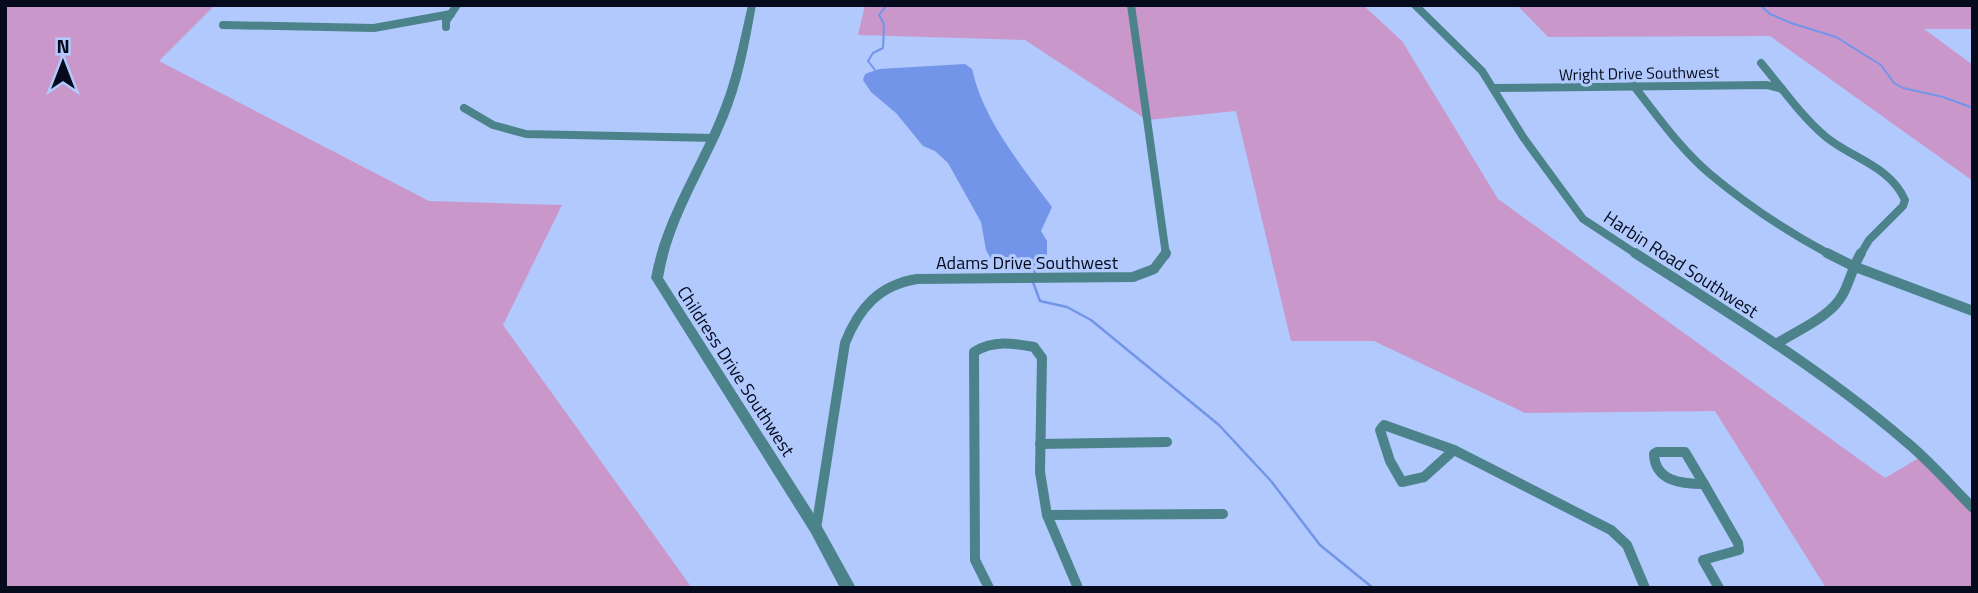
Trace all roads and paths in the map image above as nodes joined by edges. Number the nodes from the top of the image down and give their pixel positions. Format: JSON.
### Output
{"nodes":[{"id":1,"x":457,"y":5,"type":"edge"},
{"id":2,"x":752,"y":5,"type":"edge"},
{"id":3,"x":1130,"y":5,"type":"edge"},
{"id":4,"x":1415,"y":5,"type":"edge"},
{"id":5,"x":451,"y":14,"type":"junction"},
{"id":6,"x":223,"y":25,"type":"dead end"},
{"id":7,"x":446,"y":27,"type":"dead end"},
{"id":8,"x":1761,"y":64,"type":"dead end"},
{"id":9,"x":1633,"y":85,"type":"junction"},
{"id":10,"x":1493,"y":88,"type":"junction"},
{"id":11,"x":1785,"y":91,"type":"junction"},
{"id":12,"x":464,"y":108,"type":"dead end"},
{"id":13,"x":713,"y":138,"type":"junction"},
{"id":14,"x":1853,"y":266,"type":"junction"},
{"id":15,"x":1973,"y":311,"type":"edge"},
{"id":16,"x":1776,"y":344,"type":"junction"},
{"id":17,"x":1167,"y":442,"type":"dead end"},
{"id":18,"x":1040,"y":444,"type":"junction"},
{"id":19,"x":1454,"y":450,"type":"junction"},
{"id":20,"x":1704,"y":484,"type":"dead end"},
{"id":21,"x":1973,"y":508,"type":"edge"},
{"id":22,"x":1223,"y":514,"type":"dead end"},
{"id":23,"x":1047,"y":515,"type":"junction"},
{"id":24,"x":816,"y":529,"type":"junction"},
{"id":25,"x":848,"y":588,"type":"edge"},
{"id":26,"x":989,"y":588,"type":"edge"},
{"id":27,"x":1078,"y":588,"type":"edge"},
{"id":28,"x":1644,"y":588,"type":"edge"},
{"id":29,"x":1719,"y":588,"type":"edge"}],
"edges":[{"from":1,"to":5,"type":"street"},
{"from":2,"to":13,"type":"street","name":"Childress Drive Southwest"},
{"from":3,"to":24,"type":"street","name":"Adams Drive Southwest"},
{"from":4,"to":10,"type":"street","name":"Harbin Road Southwest"},
{"from":5,"to":6,"type":"street"},
{"from":5,"to":7,"type":"street"},
{"from":8,"to":11,"type":"street"},
{"from":9,"to":10,"type":"street","name":"Wright Drive Southwest"},
{"from":9,"to":11,"type":"street","name":"Wright Drive Southwest"},
{"from":9,"to":14,"type":"street"},
{"from":10,"to":16,"type":"street","name":"Harbin Road Southwest"},
{"from":11,"to":14,"type":"street"},
{"from":12,"to":13,"type":"street"},
{"from":13,"to":24,"type":"street","name":"Childress Drive Southwest"},
{"from":14,"to":15,"type":"street"},
{"from":14,"to":16,"type":"street"},
{"from":16,"to":21,"type":"street","name":"Harbin Road Southwest"},
{"from":17,"to":18,"type":"street"},
{"from":18,"to":23,"type":"street"},
{"from":18,"to":26,"type":"street"},
{"from":19,"to":19,"type":"street"},
{"from":19,"to":28,"type":"street"},
{"from":20,"to":29,"type":"street"},
{"from":22,"to":23,"type":"street"},
{"from":23,"to":27,"type":"street"},
{"from":24,"to":25,"type":"street","name":"Childress Drive Southwest"}]}
